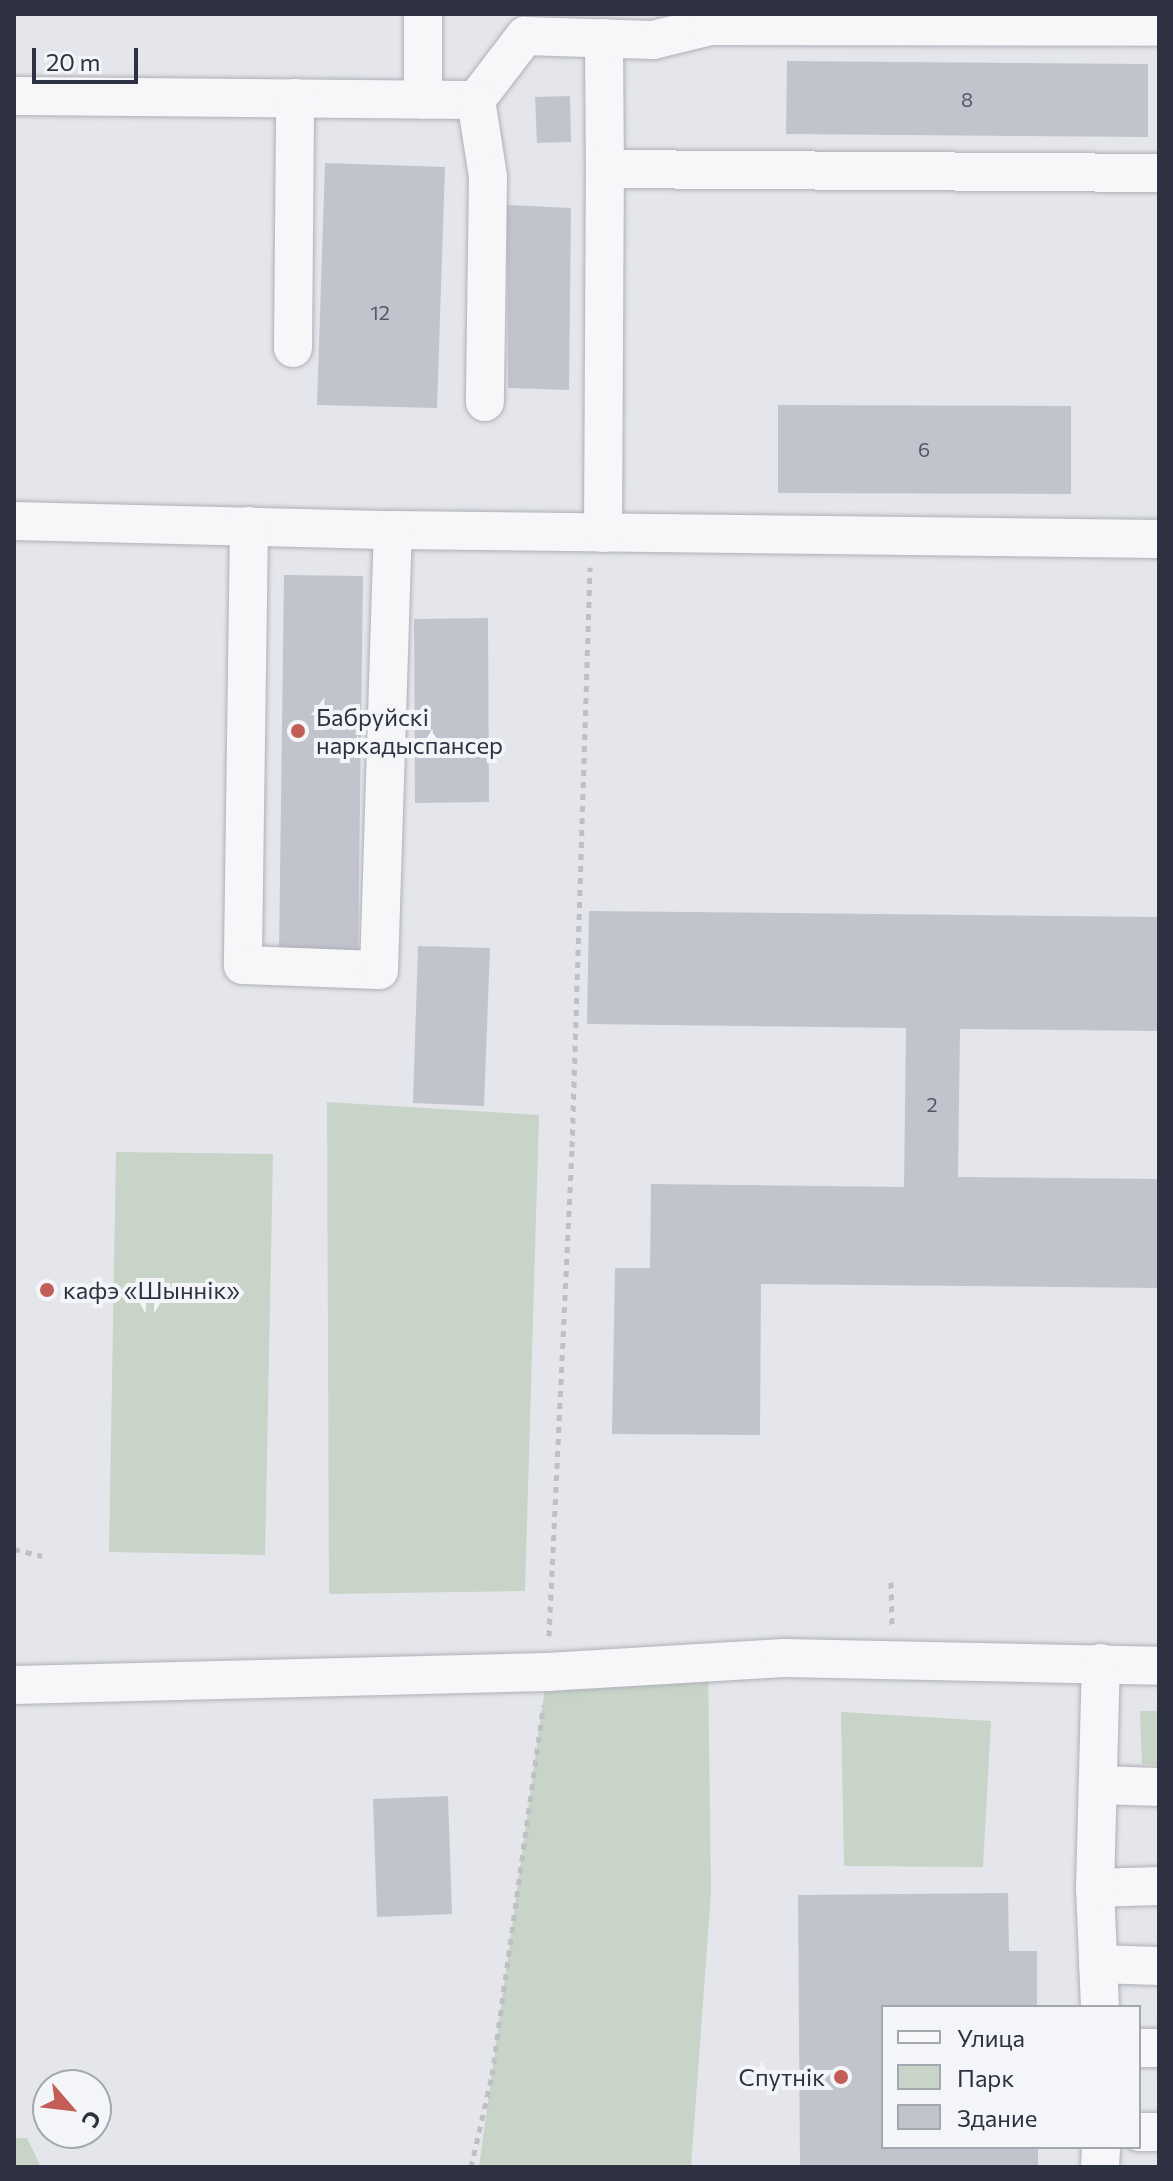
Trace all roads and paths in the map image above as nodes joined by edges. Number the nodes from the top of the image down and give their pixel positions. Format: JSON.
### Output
{"nodes":[{"id":1,"x":423,"y":14,"type":"edge"},
{"id":2,"x":1159,"y":27,"type":"edge"},
{"id":3,"x":604,"y":38,"type":"junction"},
{"id":4,"x":14,"y":96,"type":"edge"},
{"id":5,"x":295,"y":98,"type":"junction"},
{"id":6,"x":423,"y":100,"type":"junction"},
{"id":7,"x":476,"y":100,"type":"junction"},
{"id":8,"x":605,"y":169,"type":"junction"},
{"id":9,"x":1159,"y":173,"type":"edge"},
{"id":10,"x":293,"y":348,"type":"dead end"},
{"id":11,"x":485,"y":402,"type":"dead end"},
{"id":12,"x":14,"y":521,"type":"edge"},
{"id":13,"x":249,"y":526,"type":"junction"},
{"id":14,"x":393,"y":530,"type":"junction"},
{"id":15,"x":597,"y":533,"type":"junction"},
{"id":16,"x":1159,"y":539,"type":"edge"},
{"id":17,"x":14,"y":1549,"type":"edge"},
{"id":18,"x":42,"y":1556,"type":"dead end"},
{"id":19,"x":1101,"y":1663,"type":"junction"},
{"id":20,"x":1159,"y":1666,"type":"edge"},
{"id":21,"x":547,"y":1672,"type":"junction"},
{"id":22,"x":14,"y":1685,"type":"edge"},
{"id":23,"x":1099,"y":1785,"type":"junction"},
{"id":24,"x":1159,"y":1787,"type":"edge"},
{"id":25,"x":1159,"y":1886,"type":"edge"},
{"id":26,"x":1095,"y":1888,"type":"junction"},
{"id":27,"x":1098,"y":1964,"type":"junction"},
{"id":28,"x":1159,"y":1966,"type":"edge"},
{"id":29,"x":1100,"y":2005,"type":"edge"},
{"id":30,"x":471,"y":2167,"type":"edge"}],
"edges":[{"from":1,"to":6,"type":"street"},
{"from":2,"to":3,"type":"street"},
{"from":3,"to":7,"type":"street"},
{"from":3,"to":8,"type":"street"},
{"from":4,"to":5,"type":"street"},
{"from":5,"to":6,"type":"street"},
{"from":5,"to":10,"type":"street"},
{"from":6,"to":7,"type":"street"},
{"from":7,"to":11,"type":"street"},
{"from":8,"to":9,"type":"street"},
{"from":8,"to":15,"type":"street"},
{"from":12,"to":13,"type":"street"},
{"from":13,"to":14,"type":"street"},
{"from":13,"to":14,"type":"street"},
{"from":14,"to":15,"type":"street"},
{"from":15,"to":16,"type":"street"},
{"from":15,"to":21,"type":"path"},
{"from":17,"to":18,"type":"path"},
{"from":19,"to":20,"type":"street"},
{"from":19,"to":21,"type":"street"},
{"from":19,"to":23,"type":"street"},
{"from":21,"to":22,"type":"street"},
{"from":21,"to":30,"type":"path"},
{"from":23,"to":24,"type":"street"},
{"from":23,"to":26,"type":"street"},
{"from":25,"to":26,"type":"street"},
{"from":26,"to":27,"type":"street"},
{"from":27,"to":28,"type":"street"},
{"from":27,"to":29,"type":"street"}]}
